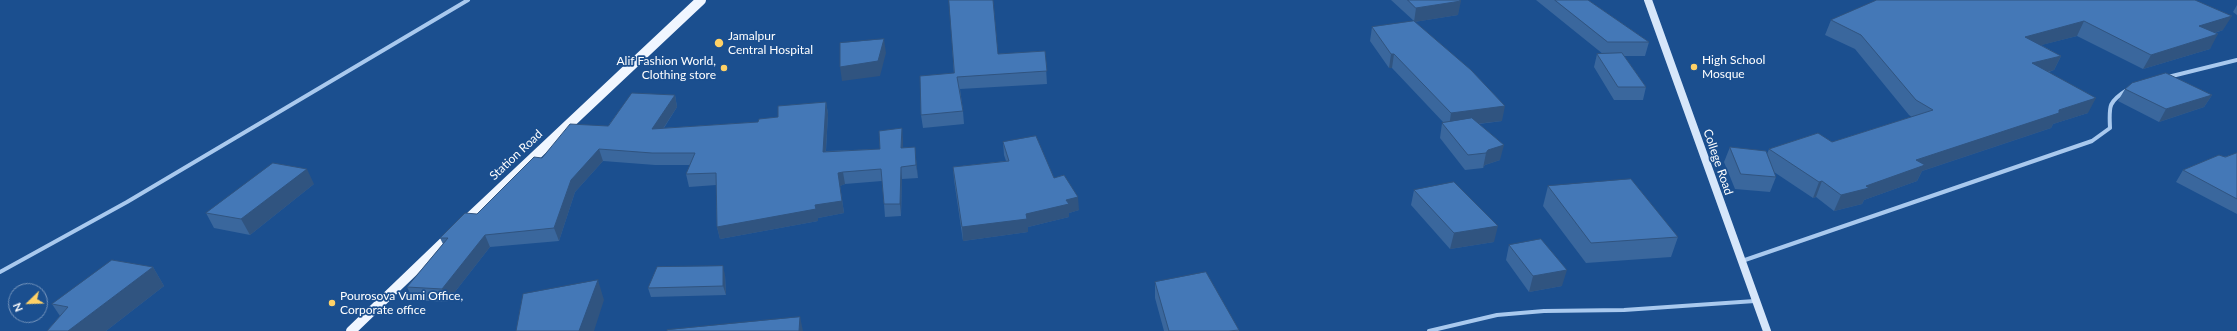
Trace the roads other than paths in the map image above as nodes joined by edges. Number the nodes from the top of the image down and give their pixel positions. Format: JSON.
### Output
{"nodes":[{"id":1,"x":468,"y":0,"type":"edge"},
{"id":2,"x":701,"y":0,"type":"edge"},
{"id":3,"x":1648,"y":0,"type":"edge"},
{"id":4,"x":2237,"y":60,"type":"edge"},
{"id":5,"x":2164,"y":78,"type":"edge"},
{"id":6,"x":2130,"y":88,"type":"edge"},
{"id":7,"x":1740,"y":262,"type":"junction"},
{"id":8,"x":0,"y":272,"type":"edge"},
{"id":9,"x":1755,"y":301,"type":"junction"},
{"id":10,"x":351,"y":331,"type":"edge"},
{"id":11,"x":1429,"y":331,"type":"edge"},
{"id":12,"x":1767,"y":331,"type":"edge"}],
"edges":[{"from":1,"to":8,"type":"street"},
{"from":2,"to":10,"type":"main road","name":"Station Road"},
{"from":3,"to":7,"type":"main road","name":"College Road"},
{"from":4,"to":5,"type":"street"},
{"from":6,"to":7,"type":"street"},
{"from":7,"to":9,"type":"main road","name":"College Road"},
{"from":9,"to":11,"type":"street"},
{"from":9,"to":12,"type":"main road","name":"College Road"}]}
